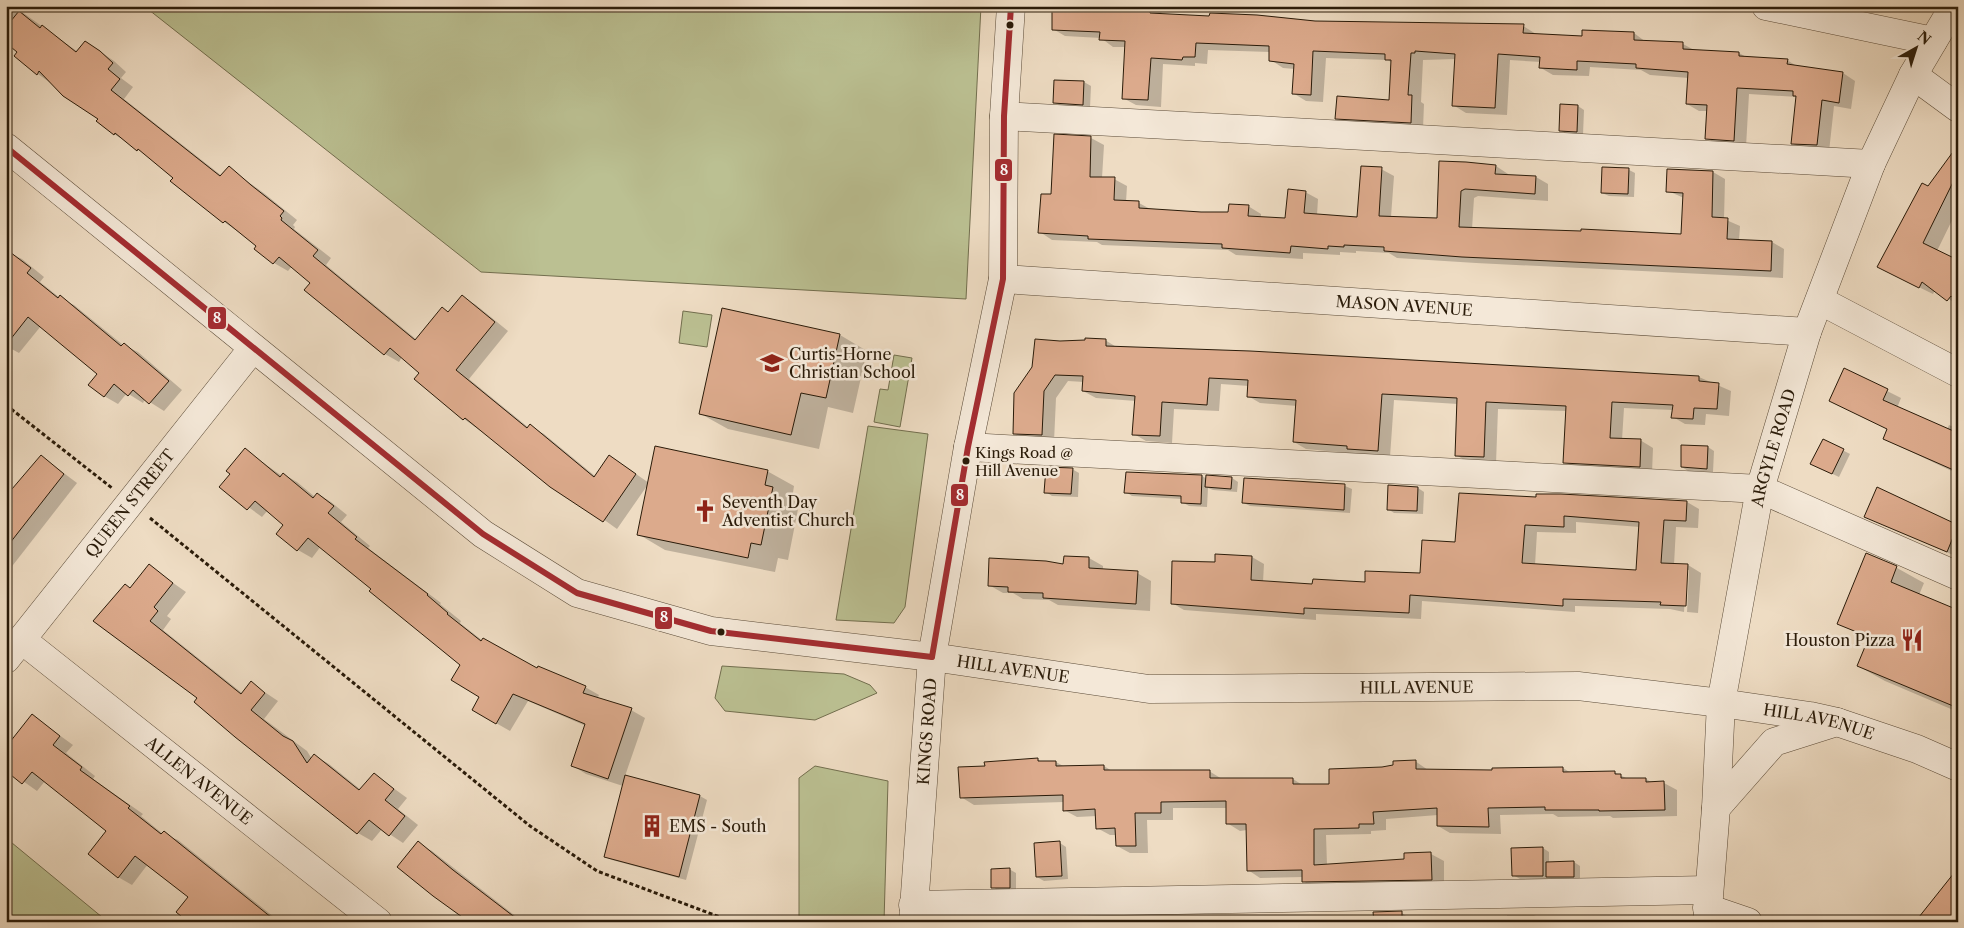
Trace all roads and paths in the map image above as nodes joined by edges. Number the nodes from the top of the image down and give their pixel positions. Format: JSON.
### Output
{"nodes":[{"id":1,"x":1011,"y":6,"type":"edge"},
{"id":2,"x":1766,"y":6,"type":"edge"},
{"id":3,"x":1954,"y":6,"type":"edge"},
{"id":4,"x":1932,"y":41,"type":"junction"},
{"id":5,"x":1913,"y":75,"type":"junction"},
{"id":6,"x":1958,"y":108,"type":"edge"},
{"id":7,"x":1004,"y":116,"type":"junction"},
{"id":8,"x":6,"y":147,"type":"edge"},
{"id":9,"x":1871,"y":164,"type":"junction"},
{"id":10,"x":1003,"y":279,"type":"junction"},
{"id":11,"x":1820,"y":301,"type":"junction"},
{"id":12,"x":1807,"y":332,"type":"junction"},
{"id":13,"x":253,"y":348,"type":"junction"},
{"id":14,"x":1958,"y":373,"type":"edge"},
{"id":15,"x":6,"y":405,"type":"edge"},
{"id":16,"x":968,"y":447,"type":"junction"},
{"id":17,"x":1760,"y":489,"type":"junction"},
{"id":18,"x":130,"y":502,"type":"junction"},
{"id":19,"x":1958,"y":576,"type":"edge"},
{"id":20,"x":14,"y":649,"type":"edge"},
{"id":21,"x":932,"y":657,"type":"junction"},
{"id":22,"x":1721,"y":703,"type":"junction"},
{"id":23,"x":1837,"y":722,"type":"junction"},
{"id":24,"x":1958,"y":767,"type":"edge"},
{"id":25,"x":1716,"y":808,"type":"junction"},
{"id":26,"x":1707,"y":907,"type":"edge"},
{"id":27,"x":913,"y":913,"type":"edge"},
{"id":28,"x":6,"y":918,"type":"edge"},
{"id":29,"x":11,"y":922,"type":"edge"},
{"id":30,"x":378,"y":922,"type":"edge"},
{"id":31,"x":733,"y":922,"type":"edge"},
{"id":32,"x":1748,"y":922,"type":"edge"}],
"edges":[{"from":1,"to":7,"type":"street","name":"KINGS ROAD"},
{"from":2,"to":4,"type":"street"},
{"from":3,"to":4,"type":"street","name":"ARGYLE ROAD"},
{"from":4,"to":5,"type":"street","name":"ARGYLE ROAD"},
{"from":5,"to":6,"type":"street"},
{"from":5,"to":9,"type":"street","name":"ARGYLE ROAD"},
{"from":7,"to":9,"type":"street"},
{"from":7,"to":10,"type":"street","name":"KINGS ROAD"},
{"from":8,"to":13,"type":"street","name":"HILL AVENUE"},
{"from":9,"to":11,"type":"street","name":"ARGYLE ROAD"},
{"from":10,"to":12,"type":"street","name":"MASON AVENUE"},
{"from":10,"to":16,"type":"street","name":"KINGS ROAD"},
{"from":11,"to":12,"type":"street","name":"ARGYLE ROAD"},
{"from":11,"to":14,"type":"street"},
{"from":12,"to":17,"type":"street","name":"ARGYLE ROAD"},
{"from":13,"to":18,"type":"street","name":"QUEEN STREET"},
{"from":13,"to":21,"type":"street","name":"HILL AVENUE"},
{"from":15,"to":18,"type":"path"},
{"from":16,"to":17,"type":"street"},
{"from":16,"to":21,"type":"street","name":"KINGS ROAD"},
{"from":17,"to":19,"type":"street"},
{"from":17,"to":22,"type":"street","name":"ARGYLE ROAD"},
{"from":18,"to":20,"type":"street","name":"QUEEN STREET"},
{"from":18,"to":31,"type":"path"},
{"from":20,"to":30,"type":"street","name":"ALLEN AVENUE"},
{"from":21,"to":22,"type":"street","name":"HILL AVENUE"},
{"from":21,"to":27,"type":"street","name":"KINGS ROAD"},
{"from":22,"to":23,"type":"street","name":"HILL AVENUE"},
{"from":22,"to":25,"type":"street","name":"ARGYLE ROAD"},
{"from":23,"to":24,"type":"street","name":"HILL AVENUE"},
{"from":23,"to":25,"type":"street"},
{"from":25,"to":26,"type":"street","name":"ARGYLE ROAD"},
{"from":26,"to":27,"type":"street"},
{"from":26,"to":32,"type":"street"},
{"from":28,"to":29,"type":"path"}]}
